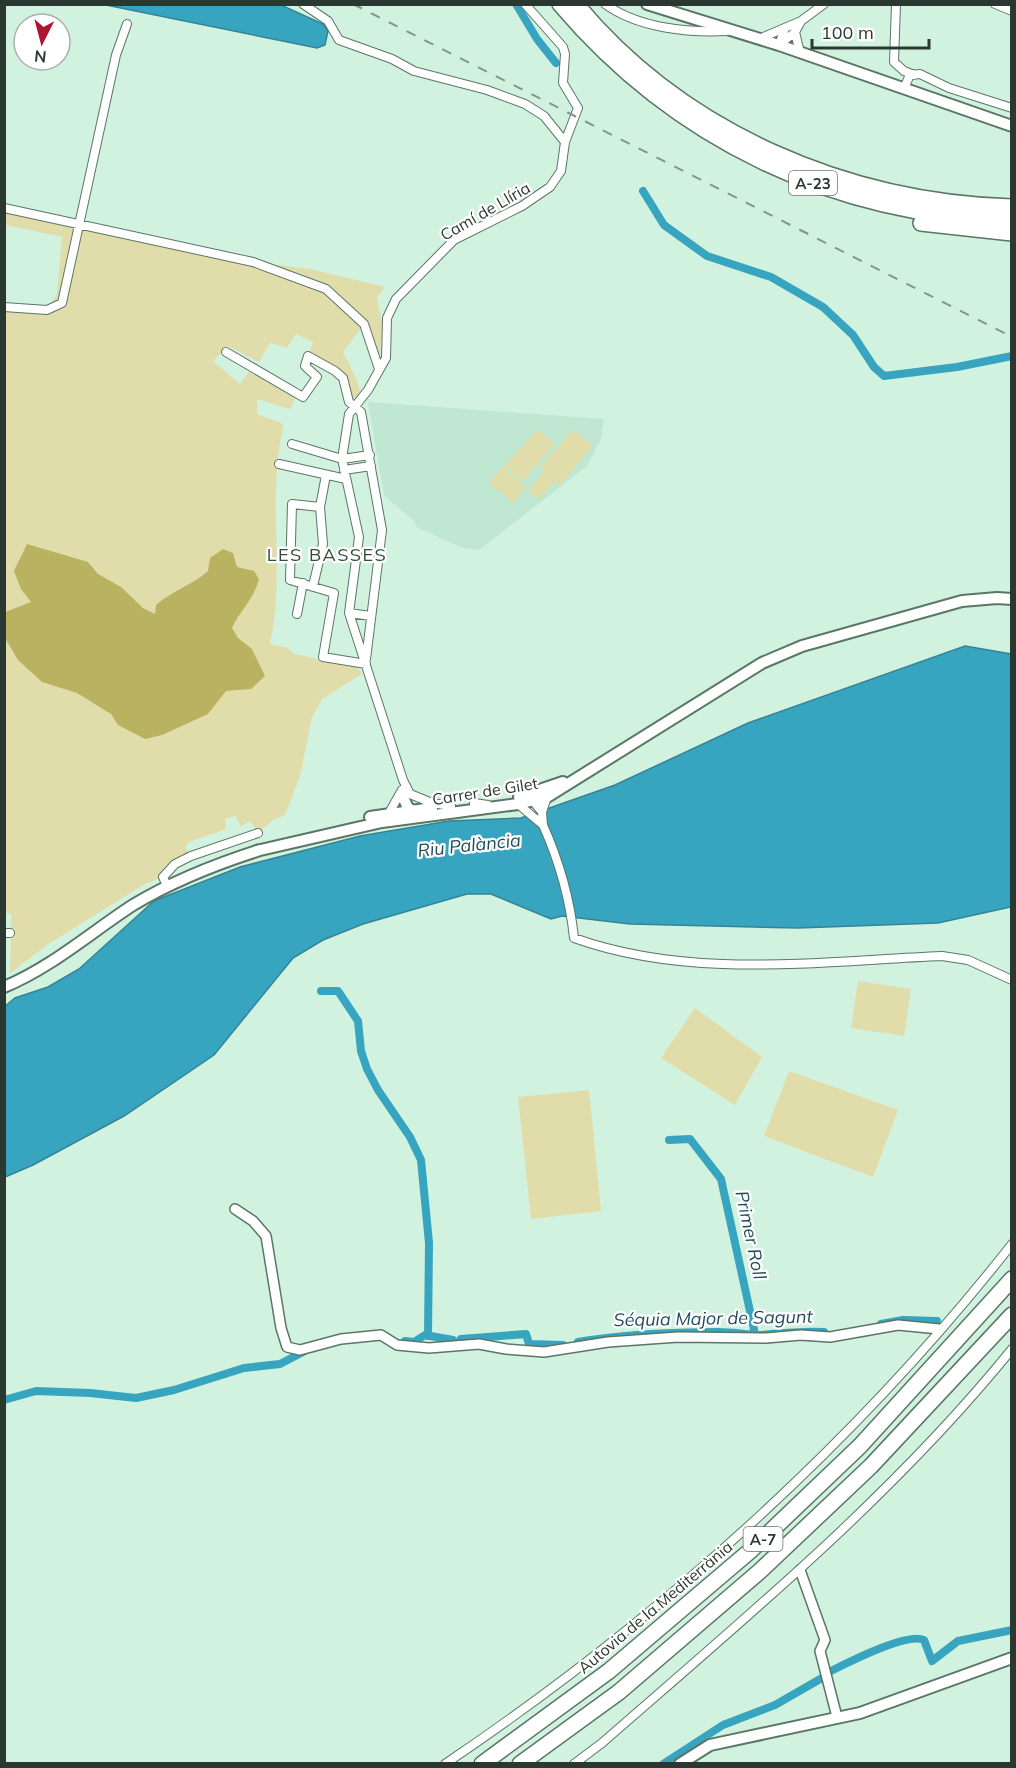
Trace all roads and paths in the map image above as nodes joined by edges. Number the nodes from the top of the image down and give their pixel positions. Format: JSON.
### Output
{"nodes":[{"id":1,"x":303,"y":4,"type":"edge"},
{"id":2,"x":525,"y":4,"type":"edge"},
{"id":3,"x":560,"y":4,"type":"edge"},
{"id":4,"x":576,"y":4,"type":"edge"},
{"id":5,"x":605,"y":4,"type":"edge"},
{"id":6,"x":647,"y":4,"type":"edge"},
{"id":7,"x":824,"y":4,"type":"edge"},
{"id":8,"x":896,"y":4,"type":"edge"},
{"id":9,"x":995,"y":4,"type":"edge"},
{"id":10,"x":1011,"y":11,"type":"edge"},
{"id":11,"x":801,"y":21,"type":"junction"},
{"id":12,"x":126,"y":24,"type":"dead end"},
{"id":13,"x":785,"y":28,"type":"junction"},
{"id":14,"x":727,"y":31,"type":"junction"},
{"id":15,"x":795,"y":32,"type":"junction"},
{"id":16,"x":757,"y":39,"type":"junction"},
{"id":17,"x":778,"y":45,"type":"junction"},
{"id":18,"x":800,"y":53,"type":"junction"},
{"id":19,"x":914,"y":75,"type":"junction"},
{"id":20,"x":637,"y":83,"type":"junction"},
{"id":21,"x":904,"y":88,"type":"junction"},
{"id":22,"x":1011,"y":108,"type":"edge"},
{"id":23,"x":705,"y":116,"type":"junction"},
{"id":24,"x":1011,"y":126,"type":"edge"},
{"id":25,"x":565,"y":142,"type":"junction"},
{"id":26,"x":1011,"y":198,"type":"edge"},
{"id":27,"x":1011,"y":207,"type":"edge"},
{"id":28,"x":4,"y":208,"type":"edge"},
{"id":29,"x":1011,"y":221,"type":"edge"},
{"id":30,"x":79,"y":224,"type":"junction"},
{"id":31,"x":1011,"y":233,"type":"edge"},
{"id":32,"x":4,"y":308,"type":"edge"},
{"id":33,"x":226,"y":352,"type":"dead end"},
{"id":34,"x":379,"y":369,"type":"junction"},
{"id":35,"x":355,"y":406,"type":"junction"},
{"id":36,"x":292,"y":444,"type":"dead end"},
{"id":37,"x":370,"y":456,"type":"junction"},
{"id":38,"x":342,"y":459,"type":"junction"},
{"id":39,"x":279,"y":464,"type":"dead end"},
{"id":40,"x":371,"y":466,"type":"junction"},
{"id":41,"x":344,"y":470,"type":"junction"},
{"id":42,"x":326,"y":475,"type":"junction"},
{"id":43,"x":346,"y":479,"type":"junction"},
{"id":44,"x":320,"y":507,"type":"junction"},
{"id":45,"x":303,"y":583,"type":"junction"},
{"id":46,"x":313,"y":586,"type":"junction"},
{"id":47,"x":1011,"y":599,"type":"edge"},
{"id":48,"x":349,"y":614,"type":"junction"},
{"id":49,"x":297,"y":615,"type":"dead end"},
{"id":50,"x":370,"y":616,"type":"junction"},
{"id":51,"x":366,"y":664,"type":"junction"},
{"id":52,"x":588,"y":771,"type":"junction"},
{"id":53,"x":558,"y":785,"type":"junction"},
{"id":54,"x":406,"y":795,"type":"junction"},
{"id":55,"x":547,"y":797,"type":"junction"},
{"id":56,"x":535,"y":801,"type":"junction"},
{"id":57,"x":474,"y":803,"type":"junction"},
{"id":58,"x":518,"y":804,"type":"junction"},
{"id":59,"x":452,"y":806,"type":"junction"},
{"id":60,"x":412,"y":811,"type":"junction"},
{"id":61,"x":464,"y":812,"type":"junction"},
{"id":62,"x":542,"y":812,"type":"junction"},
{"id":63,"x":532,"y":816,"type":"junction"},
{"id":64,"x":387,"y":817,"type":"junction"},
{"id":65,"x":543,"y":825,"type":"junction"},
{"id":66,"x":258,"y":833,"type":"dead end"},
{"id":67,"x":167,"y":886,"type":"junction"},
{"id":68,"x":1011,"y":980,"type":"edge"},
{"id":69,"x":4,"y":987,"type":"edge"},
{"id":70,"x":235,"y":1209,"type":"dead end"},
{"id":71,"x":1011,"y":1244,"type":"edge"},
{"id":72,"x":1011,"y":1279,"type":"edge"},
{"id":73,"x":1011,"y":1315,"type":"edge"},
{"id":74,"x":939,"y":1329,"type":"junction"},
{"id":75,"x":1011,"y":1349,"type":"edge"},
{"id":76,"x":800,"y":1570,"type":"junction"},
{"id":77,"x":1011,"y":1658,"type":"edge"},
{"id":78,"x":837,"y":1717,"type":"junction"},
{"id":79,"x":445,"y":1764,"type":"edge"},
{"id":80,"x":482,"y":1764,"type":"edge"},
{"id":81,"x":520,"y":1764,"type":"edge"},
{"id":82,"x":574,"y":1764,"type":"edge"},
{"id":83,"x":680,"y":1764,"type":"edge"}],
"edges":[{"from":1,"to":25,"type":"street"},
{"from":2,"to":25,"type":"street","name":"Camí de Llíria"},
{"from":3,"to":20,"type":"highway","number":"A-23"},
{"from":4,"to":23,"type":"highway","number":"A-23"},
{"from":5,"to":14,"type":"street"},
{"from":6,"to":14,"type":"main road"},
{"from":7,"to":11,"type":"street"},
{"from":8,"to":19,"type":"street"},
{"from":9,"to":10,"type":"street"},
{"from":11,"to":13,"type":"street"},
{"from":11,"to":15,"type":"street"},
{"from":12,"to":30,"type":"street"},
{"from":13,"to":16,"type":"street"},
{"from":13,"to":17,"type":"street"},
{"from":14,"to":16,"type":"main road"},
{"from":15,"to":17,"type":"street"},
{"from":15,"to":18,"type":"street"},
{"from":16,"to":17,"type":"main road"},
{"from":17,"to":18,"type":"main road"},
{"from":18,"to":21,"type":"main road"},
{"from":19,"to":21,"type":"street"},
{"from":19,"to":22,"type":"street"},
{"from":20,"to":29,"type":"highway","number":"A-23"},
{"from":20,"to":31,"type":"highway"},
{"from":21,"to":24,"type":"main road"},
{"from":23,"to":26,"type":"highway"},
{"from":23,"to":27,"type":"highway","number":"A-23"},
{"from":25,"to":34,"type":"street","name":"Camí de Llíria"},
{"from":28,"to":30,"type":"street"},
{"from":30,"to":32,"type":"street"},
{"from":30,"to":34,"type":"street"},
{"from":33,"to":35,"type":"street"},
{"from":34,"to":35,"type":"street","name":"Camí de Llíria"},
{"from":35,"to":37,"type":"street"},
{"from":35,"to":38,"type":"street","name":"Camí de Llíria"},
{"from":36,"to":38,"type":"street"},
{"from":37,"to":38,"type":"street"},
{"from":37,"to":40,"type":"street"},
{"from":38,"to":41,"type":"street","name":"Camí de Llíria"},
{"from":39,"to":42,"type":"street"},
{"from":40,"to":41,"type":"street"},
{"from":40,"to":50,"type":"street"},
{"from":41,"to":43,"type":"street","name":"Camí de Llíria"},
{"from":42,"to":43,"type":"street"},
{"from":42,"to":44,"type":"street"},
{"from":43,"to":48,"type":"street","name":"Camí de Llíria"},
{"from":44,"to":45,"type":"street"},
{"from":44,"to":46,"type":"street"},
{"from":45,"to":46,"type":"street"},
{"from":45,"to":49,"type":"street"},
{"from":46,"to":51,"type":"street"},
{"from":47,"to":52,"type":"main road"},
{"from":48,"to":50,"type":"street"},
{"from":48,"to":51,"type":"street"},
{"from":50,"to":51,"type":"street"},
{"from":51,"to":54,"type":"street"},
{"from":52,"to":53,"type":"main road","name":"Carrer de Gilet"},
{"from":52,"to":55,"type":"main road","name":"Carrer de Gilet"},
{"from":53,"to":56,"type":"street"},
{"from":53,"to":57,"type":"main road","name":"Carrer de Gilet"},
{"from":54,"to":59,"type":"street"},
{"from":54,"to":60,"type":"main road"},
{"from":54,"to":64,"type":"street"},
{"from":55,"to":56,"type":"main road","name":"Carrer de Gilet"},
{"from":55,"to":62,"type":"street"},
{"from":56,"to":57,"type":"street"},
{"from":56,"to":58,"type":"main road","name":"Carrer de Gilet"},
{"from":56,"to":62,"type":"street"},
{"from":56,"to":63,"type":"street"},
{"from":57,"to":59,"type":"main road","name":"Carrer de Gilet"},
{"from":58,"to":61,"type":"main road","name":"Carrer de Gilet"},
{"from":58,"to":63,"type":"street"},
{"from":59,"to":60,"type":"main road","name":"Carrer de Gilet"},
{"from":60,"to":61,"type":"main road"},
{"from":60,"to":64,"type":"main road"},
{"from":61,"to":64,"type":"main road","name":"Carrer de Gilet"},
{"from":62,"to":65,"type":"street"},
{"from":63,"to":65,"type":"street"},
{"from":64,"to":67,"type":"main road","name":"Carrer de Gilet"},
{"from":65,"to":68,"type":"street"},
{"from":66,"to":67,"type":"street"},
{"from":67,"to":69,"type":"main road","name":"Carrer de Gilet"},
{"from":70,"to":74,"type":"street"},
{"from":71,"to":74,"type":"street"},
{"from":72,"to":80,"type":"highway","name":"Autovia de la Mediterrània","number":"A-7"},
{"from":73,"to":81,"type":"highway","number":"A-7"},
{"from":74,"to":79,"type":"street"},
{"from":75,"to":76,"type":"street"},
{"from":76,"to":78,"type":"street"},
{"from":76,"to":82,"type":"street"},
{"from":77,"to":78,"type":"main road"},
{"from":78,"to":83,"type":"main road"}]}
